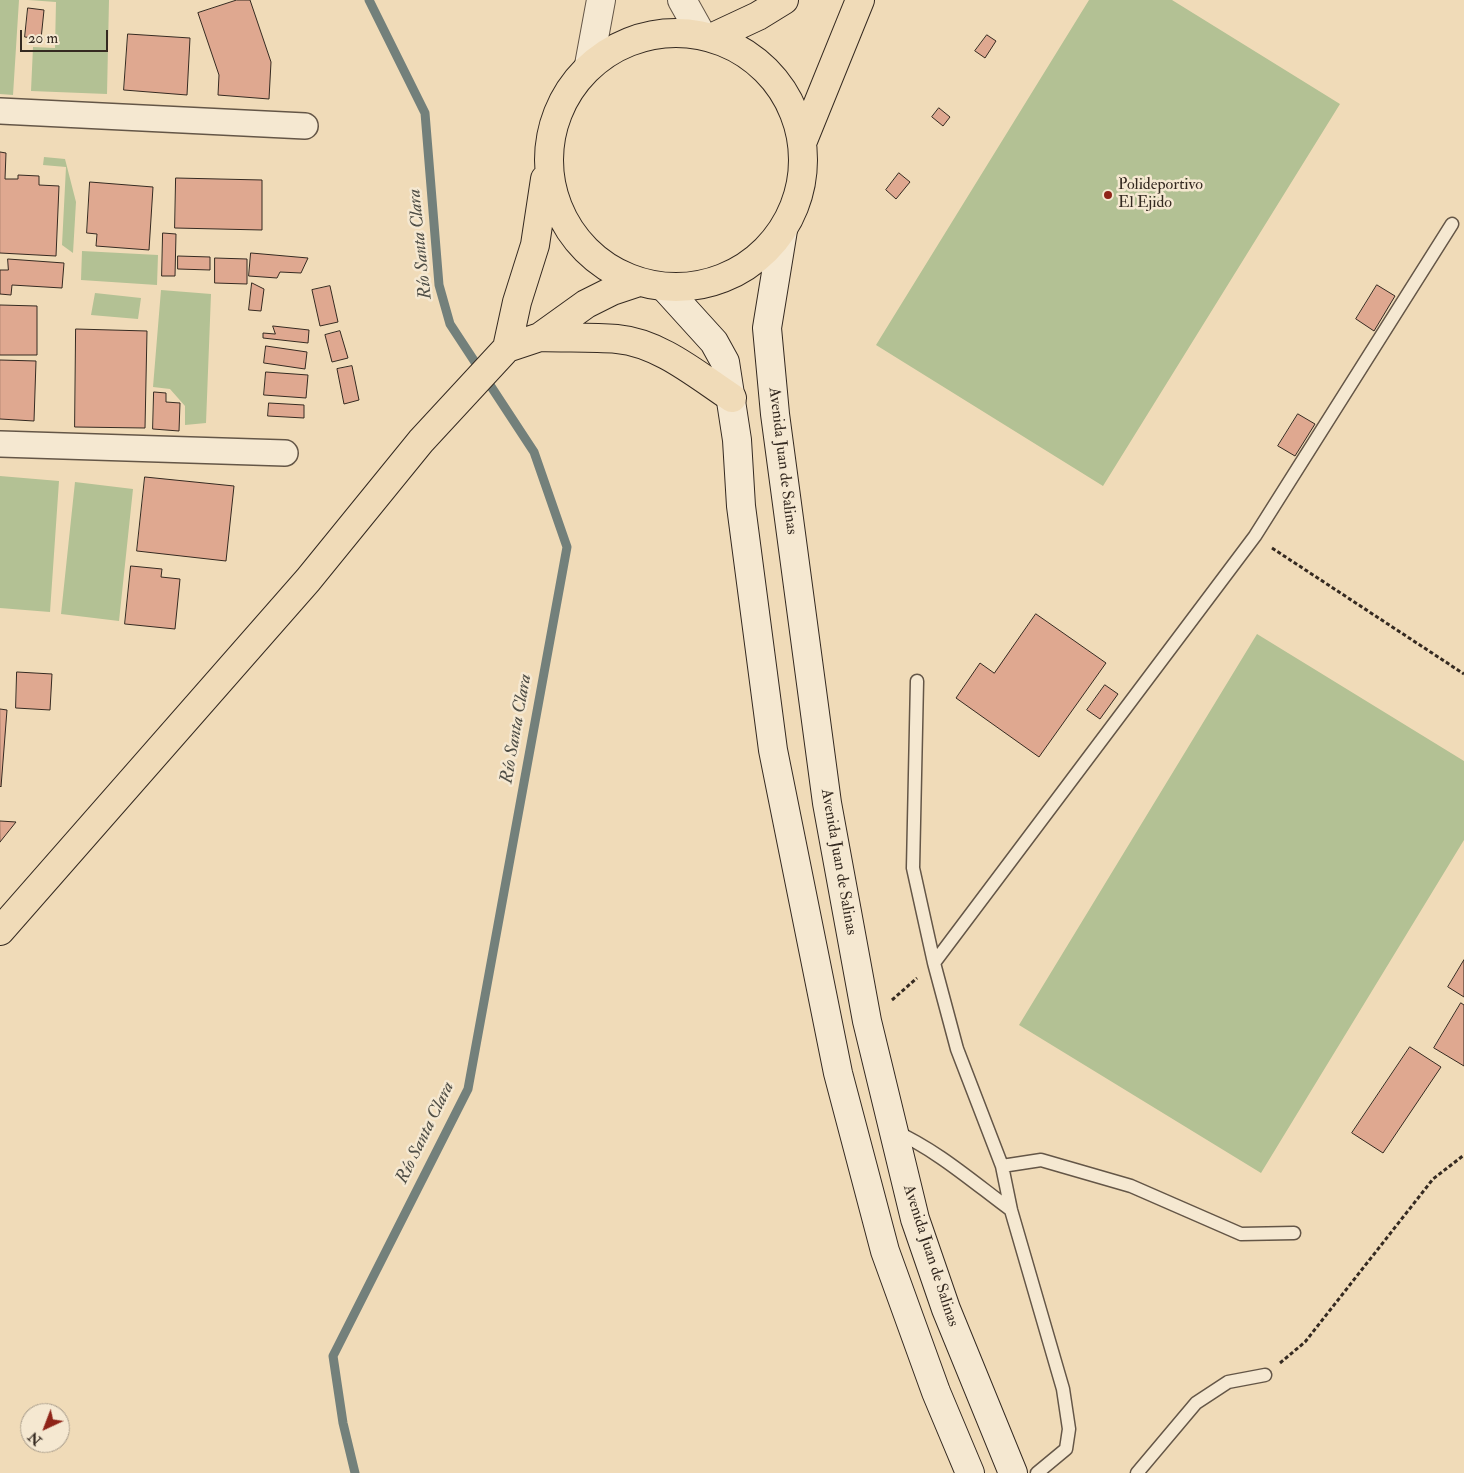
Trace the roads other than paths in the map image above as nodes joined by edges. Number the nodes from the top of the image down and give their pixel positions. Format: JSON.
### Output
{"nodes":[{"id":1,"x":601,"y":0,"type":"edge"},
{"id":2,"x":682,"y":0,"type":"edge"},
{"id":3,"x":784,"y":0,"type":"edge"},
{"id":4,"x":860,"y":0,"type":"edge"},
{"id":5,"x":707,"y":36,"type":"junction"},
{"id":6,"x":589,"y":66,"type":"junction"},
{"id":7,"x":0,"y":111,"type":"edge"},
{"id":8,"x":305,"y":126,"type":"dead end"},
{"id":9,"x":802,"y":143,"type":"junction"},
{"id":10,"x":548,"y":158,"type":"junction"},
{"id":11,"x":1452,"y":224,"type":"dead end"},
{"id":12,"x":783,"y":230,"type":"junction"},
{"id":13,"x":639,"y":282,"type":"junction"},
{"id":14,"x":665,"y":288,"type":"junction"},
{"id":15,"x":540,"y":337,"type":"junction"},
{"id":16,"x":501,"y":355,"type":"junction"},
{"id":17,"x":732,"y":398,"type":"junction"},
{"id":18,"x":0,"y":444,"type":"edge"},
{"id":19,"x":285,"y":453,"type":"dead end"},
{"id":20,"x":917,"y":682,"type":"dead end"},
{"id":21,"x":0,"y":931,"type":"edge"},
{"id":22,"x":934,"y":963,"type":"junction"},
{"id":23,"x":893,"y":1130,"type":"junction"},
{"id":24,"x":1002,"y":1166,"type":"junction"},
{"id":25,"x":1011,"y":1210,"type":"junction"},
{"id":26,"x":1294,"y":1233,"type":"dead end"},
{"id":27,"x":1265,"y":1375,"type":"road end"},
{"id":28,"x":970,"y":1473,"type":"edge"},
{"id":29,"x":1013,"y":1473,"type":"edge"},
{"id":30,"x":1037,"y":1473,"type":"edge"},
{"id":31,"x":1137,"y":1473,"type":"edge"}],
"edges":[{"from":1,"to":6,"type":"main road"},
{"from":2,"to":5,"type":"main road"},
{"from":3,"to":5,"type":"highway"},
{"from":4,"to":9,"type":"highway"},
{"from":5,"to":6,"type":"highway"},
{"from":5,"to":9,"type":"highway"},
{"from":6,"to":10,"type":"highway"},
{"from":7,"to":8,"type":"street"},
{"from":9,"to":12,"type":"highway"},
{"from":10,"to":13,"type":"highway"},
{"from":10,"to":16,"type":"highway"},
{"from":11,"to":22,"type":"lane"},
{"from":12,"to":14,"type":"highway"},
{"from":12,"to":23,"type":"main road","name":"Avenida Juan de Salinas"},
{"from":13,"to":14,"type":"highway"},
{"from":13,"to":15,"type":"highway"},
{"from":14,"to":17,"type":"main road"},
{"from":15,"to":16,"type":"highway"},
{"from":15,"to":17,"type":"highway"},
{"from":16,"to":21,"type":"highway"},
{"from":17,"to":28,"type":"main road"},
{"from":18,"to":19,"type":"street"},
{"from":20,"to":22,"type":"lane"},
{"from":22,"to":24,"type":"lane"},
{"from":23,"to":25,"type":"lane"},
{"from":23,"to":29,"type":"main road","name":"Avenida Juan de Salinas"},
{"from":24,"to":25,"type":"lane"},
{"from":24,"to":26,"type":"lane"},
{"from":25,"to":30,"type":"lane"},
{"from":27,"to":31,"type":"lane"}]}
